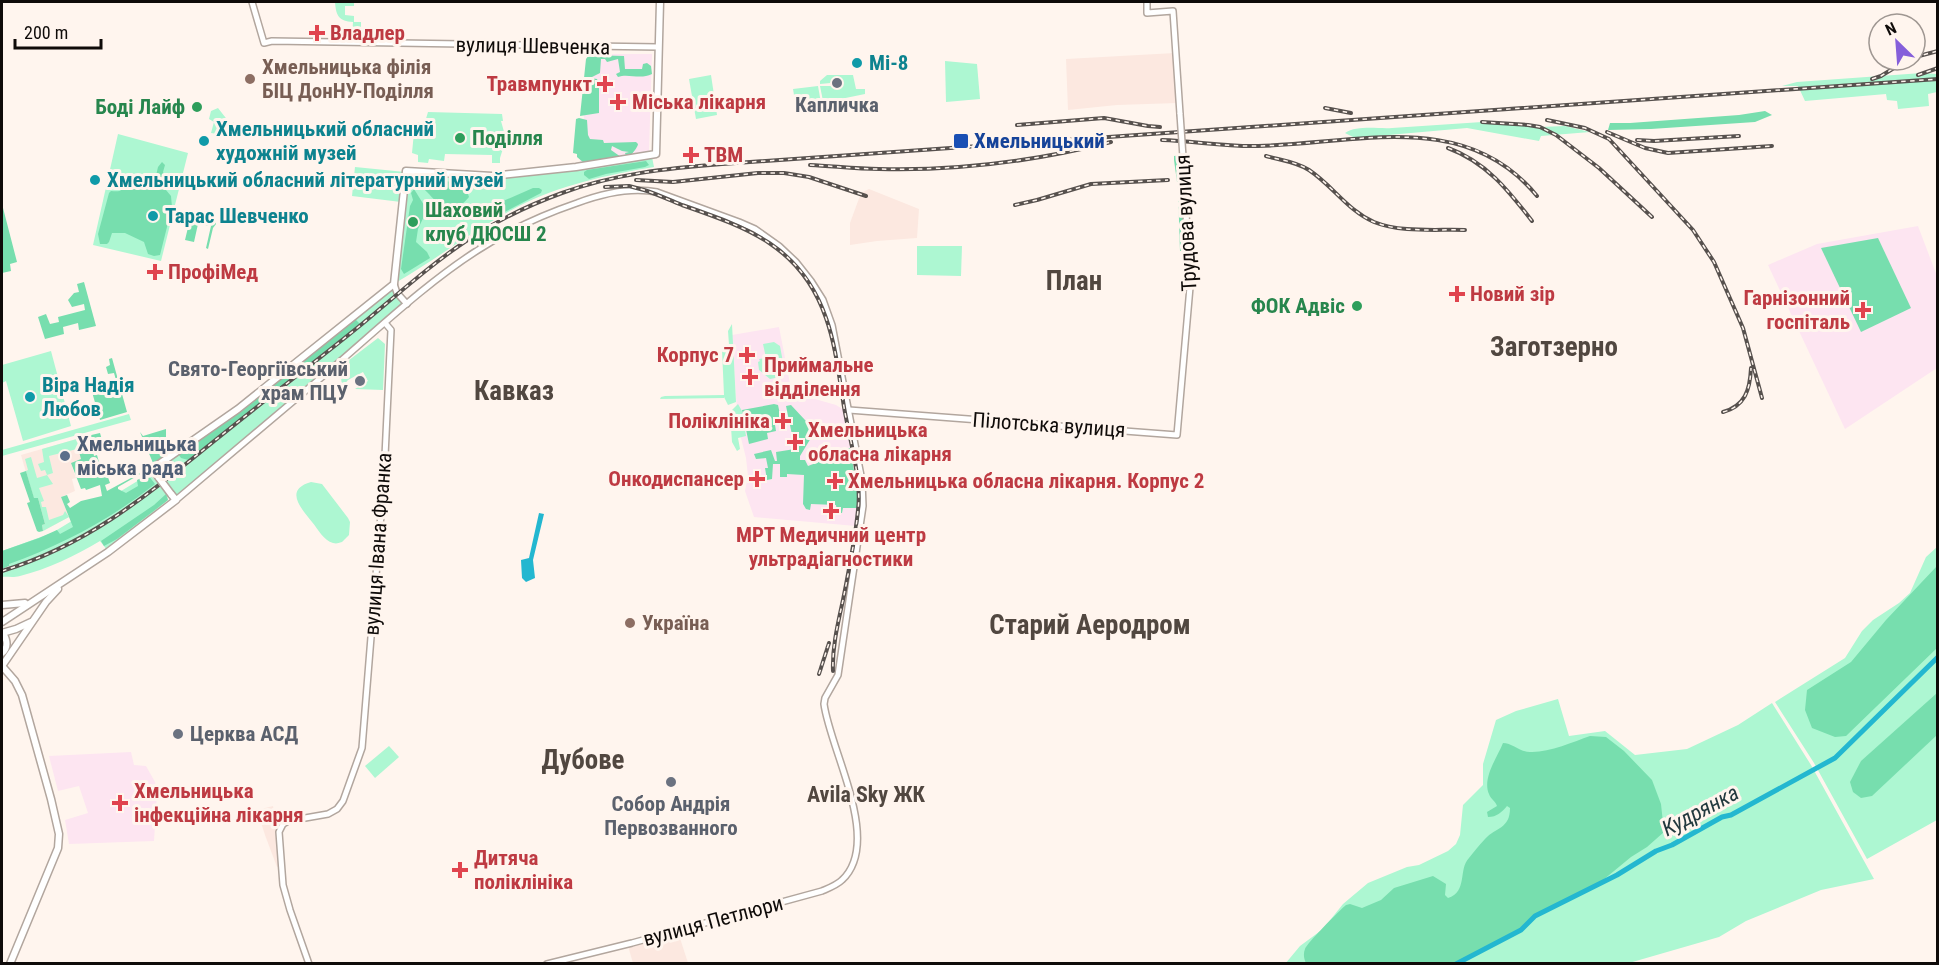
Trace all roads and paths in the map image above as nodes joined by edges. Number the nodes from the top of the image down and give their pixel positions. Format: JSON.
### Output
{"nodes":[{"id":1,"x":252,"y":2,"type":"edge"},
{"id":2,"x":660,"y":2,"type":"edge"},
{"id":3,"x":1147,"y":2,"type":"edge"},
{"id":4,"x":658,"y":47,"type":"junction"},
{"id":5,"x":394,"y":284,"type":"junction"},
{"id":6,"x":408,"y":304,"type":"junction"},
{"id":7,"x":385,"y":323,"type":"junction"},
{"id":8,"x":849,"y":410,"type":"junction"},
{"id":9,"x":1177,"y":435,"type":"joint"},
{"id":10,"x":176,"y":500,"type":"junction"},
{"id":11,"x":67,"y":580,"type":"junction"},
{"id":12,"x":2,"y":604,"type":"edge"},
{"id":13,"x":27,"y":606,"type":"junction"},
{"id":14,"x":34,"y":620,"type":"junction"},
{"id":15,"x":2,"y":622,"type":"edge"},
{"id":16,"x":2,"y":633,"type":"edge"},
{"id":17,"x":2,"y":653,"type":"edge"},
{"id":18,"x":2,"y":666,"type":"edge"},
{"id":19,"x":10,"y":963,"type":"edge"},
{"id":20,"x":309,"y":963,"type":"edge"},
{"id":21,"x":547,"y":963,"type":"edge"}],
"edges":[{"from":1,"to":4,"type":"main road","name":"вулиця Шевченка"},
{"from":2,"to":4,"type":"main road"},
{"from":3,"to":9,"type":"main road","name":"Трудова вулиця","bridge":true},
{"from":4,"to":5,"type":"main road"},
{"from":5,"to":6,"type":"main road"},
{"from":5,"to":10,"type":"main road","bridge":true},
{"from":6,"to":7,"type":"main road","name":"вулиця Петлюри"},
{"from":6,"to":8,"type":"main road","name":"вулиця Петлюри"},
{"from":7,"to":10,"type":"main road","name":"вулиця Петлюри"},
{"from":7,"to":20,"type":"main road","name":"вулиця Івана Франка"},
{"from":8,"to":9,"type":"main road","name":"Пілотська вулиця"},
{"from":8,"to":21,"type":"main road","name":"вулиця Петлюри"},
{"from":10,"to":11,"type":"main road"},
{"from":11,"to":13,"type":"main road"},
{"from":11,"to":14,"type":"main road"},
{"from":12,"to":13,"type":"main road"},
{"from":13,"to":15,"type":"main road"},
{"from":14,"to":16,"type":"main road"},
{"from":14,"to":18,"type":"main road"},
{"from":16,"to":17,"type":"main road"},
{"from":18,"to":19,"type":"main road"}]}
